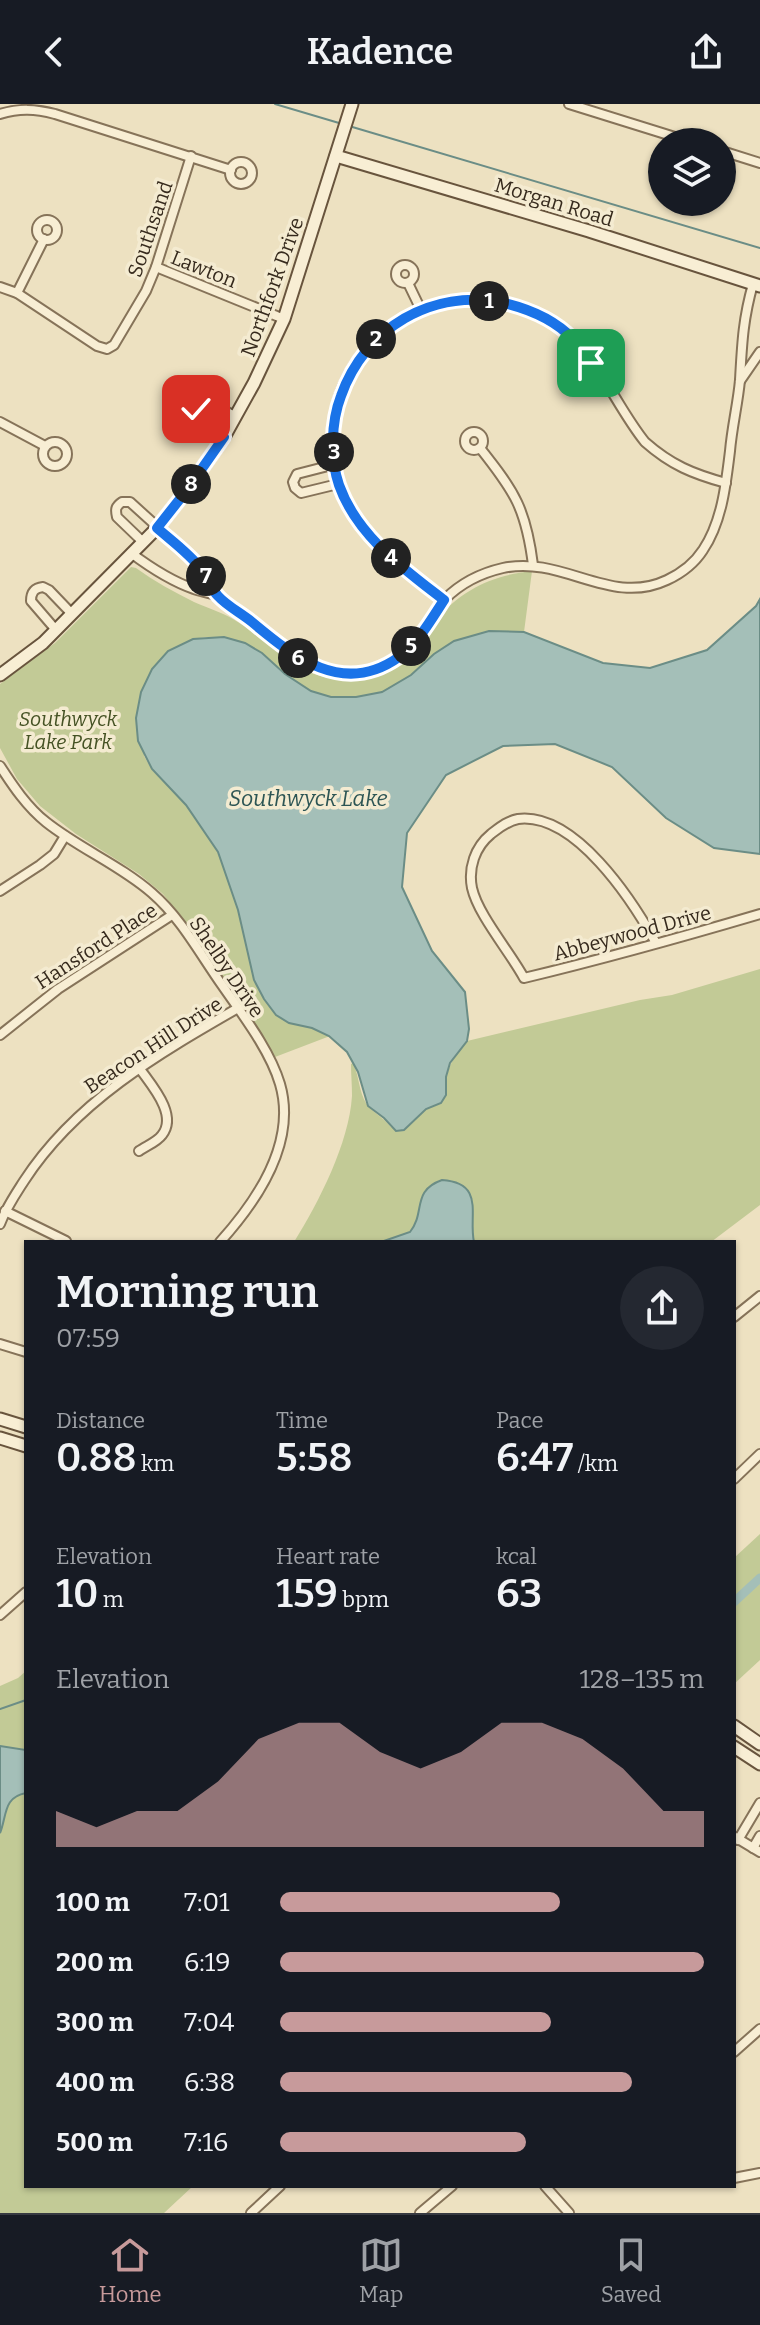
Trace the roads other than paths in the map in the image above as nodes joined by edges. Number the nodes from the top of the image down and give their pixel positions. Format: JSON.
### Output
{"nodes":[{"id":1,"x":352,"y":104,"type":"edge"},
{"id":2,"x":569,"y":104,"type":"edge"},
{"id":3,"x":0,"y":114,"type":"edge"},
{"id":4,"x":648,"y":129,"type":"edge"},
{"id":5,"x":736,"y":155,"type":"edge"},
{"id":6,"x":191,"y":156,"type":"junction"},
{"id":7,"x":336,"y":156,"type":"junction"},
{"id":8,"x":760,"y":163,"type":"edge"},
{"id":9,"x":231,"y":170,"type":"dead end"},
{"id":10,"x":44,"y":239,"type":"dead end"},
{"id":11,"x":156,"y":267,"type":"junction"},
{"id":12,"x":408,"y":283,"type":"dead end"},
{"id":13,"x":757,"y":285,"type":"edge"},
{"id":14,"x":0,"y":287,"type":"edge"},
{"id":15,"x":17,"y":293,"type":"junction"},
{"id":16,"x":421,"y":310,"type":"junction"},
{"id":17,"x":284,"y":319,"type":"junction"},
{"id":18,"x":581,"y":350,"type":"junction"},
{"id":19,"x":760,"y":352,"type":"edge"},
{"id":20,"x":591,"y":363,"type":"junction"},
{"id":21,"x":740,"y":381,"type":"junction"},
{"id":22,"x":236,"y":417,"type":"junction"},
{"id":23,"x":0,"y":422,"type":"edge"},
{"id":24,"x":224,"y":437,"type":"junction"},
{"id":25,"x":45,"y":446,"type":"dead end"},
{"id":26,"x":480,"y":448,"type":"dead end"},
{"id":27,"x":336,"y":464,"type":"junction"},
{"id":28,"x":726,"y":483,"type":"junction"},
{"id":29,"x":338,"y":484,"type":"junction"},
{"id":30,"x":157,"y":528,"type":"junction"},
{"id":31,"x":143,"y":542,"type":"junction"},
{"id":32,"x":131,"y":553,"type":"junction"},
{"id":33,"x":533,"y":565,"type":"junction"},
{"id":34,"x":217,"y":595,"type":"junction"},
{"id":35,"x":444,"y":600,"type":"junction"},
{"id":36,"x":72,"y":614,"type":"junction"},
{"id":37,"x":56,"y":630,"type":"junction"},
{"id":38,"x":0,"y":675,"type":"edge"},
{"id":39,"x":0,"y":766,"type":"edge"},
{"id":40,"x":65,"y":836,"type":"junction"},
{"id":41,"x":0,"y":891,"type":"edge"},
{"id":42,"x":760,"y":914,"type":"edge"},
{"id":43,"x":172,"y":915,"type":"junction"},
{"id":44,"x":656,"y":943,"type":"junction"},
{"id":45,"x":238,"y":1008,"type":"junction"},
{"id":46,"x":0,"y":1035,"type":"edge"},
{"id":47,"x":140,"y":1069,"type":"junction"},
{"id":48,"x":139,"y":1151,"type":"dead end"},
{"id":49,"x":5,"y":1211,"type":"junction"},
{"id":50,"x":0,"y":1224,"type":"edge"},
{"id":51,"x":64,"y":1240,"type":"edge"},
{"id":52,"x":222,"y":1240,"type":"edge"},
{"id":53,"x":760,"y":1296,"type":"edge"},
{"id":54,"x":736,"y":1315,"type":"edge"},
{"id":55,"x":0,"y":1344,"type":"edge"},
{"id":56,"x":24,"y":1351,"type":"edge"},
{"id":57,"x":0,"y":1419,"type":"edge"},
{"id":58,"x":24,"y":1426,"type":"edge"},
{"id":59,"x":0,"y":1438,"type":"edge"},
{"id":60,"x":24,"y":1445,"type":"edge"},
{"id":61,"x":760,"y":1454,"type":"edge"},
{"id":62,"x":736,"y":1477,"type":"edge"},
{"id":63,"x":24,"y":1594,"type":"edge"},
{"id":64,"x":0,"y":1615,"type":"edge"},
{"id":65,"x":736,"y":1728,"type":"edge"},
{"id":66,"x":747,"y":1736,"type":"junction"},
{"id":67,"x":760,"y":1744,"type":"edge"},
{"id":68,"x":736,"y":1749,"type":"edge"},
{"id":69,"x":760,"y":1764,"type":"edge"},
{"id":70,"x":760,"y":1803,"type":"edge"},
{"id":71,"x":760,"y":1836,"type":"edge"},
{"id":72,"x":736,"y":1838,"type":"edge"},
{"id":73,"x":756,"y":1850,"type":"edge"},
{"id":74,"x":760,"y":2029,"type":"edge"},
{"id":75,"x":736,"y":2050,"type":"edge"},
{"id":76,"x":760,"y":2173,"type":"edge"},
{"id":77,"x":736,"y":2178,"type":"edge"},
{"id":78,"x":278,"y":2188,"type":"edge"},
{"id":79,"x":450,"y":2188,"type":"edge"},
{"id":80,"x":547,"y":2188,"type":"edge"},
{"id":81,"x":258,"y":2205,"type":"junction"},
{"id":82,"x":251,"y":2213,"type":"edge"},
{"id":83,"x":267,"y":2213,"type":"edge"},
{"id":84,"x":420,"y":2213,"type":"edge"},
{"id":85,"x":569,"y":2213,"type":"edge"}],
"edges":[{"from":1,"to":7,"type":"street","name":"Northfork Drive"},
{"from":2,"to":4,"type":"street"},
{"from":3,"to":6,"type":"street"},
{"from":5,"to":8,"type":"street"},
{"from":6,"to":9,"type":"street"},
{"from":6,"to":11,"type":"street","name":"Southsand"},
{"from":7,"to":13,"type":"street","name":"Morgan Road"},
{"from":7,"to":17,"type":"street","name":"Northfork Drive"},
{"from":10,"to":15,"type":"street"},
{"from":11,"to":15,"type":"street","name":"Southsand"},
{"from":11,"to":17,"type":"street","name":"Lawton"},
{"from":12,"to":16,"type":"street"},
{"from":13,"to":21,"type":"street"},
{"from":14,"to":15,"type":"street"},
{"from":16,"to":18,"type":"street"},
{"from":16,"to":27,"type":"street"},
{"from":17,"to":22,"type":"street","name":"Northfork Drive"},
{"from":18,"to":20,"type":"street"},
{"from":18,"to":20,"type":"street"},
{"from":19,"to":21,"type":"street"},
{"from":20,"to":28,"type":"street"},
{"from":21,"to":28,"type":"street"},
{"from":22,"to":24,"type":"street","name":"Northfork Drive"},
{"from":22,"to":24,"type":"street"},
{"from":23,"to":25,"type":"street"},
{"from":24,"to":30,"type":"street","name":"Northfork Drive"},
{"from":26,"to":33,"type":"street"},
{"from":27,"to":29,"type":"street"},
{"from":27,"to":29,"type":"street"},
{"from":28,"to":33,"type":"street"},
{"from":29,"to":35,"type":"street"},
{"from":30,"to":31,"type":"street","name":"Northfork Drive"},
{"from":30,"to":31,"type":"street"},
{"from":30,"to":34,"type":"street"},
{"from":31,"to":32,"type":"street","name":"Northfork Drive"},
{"from":32,"to":34,"type":"street"},
{"from":32,"to":36,"type":"street","name":"Northfork Drive"},
{"from":33,"to":35,"type":"street"},
{"from":34,"to":35,"type":"street"},
{"from":36,"to":37,"type":"street","name":"Northfork Drive"},
{"from":36,"to":37,"type":"street"},
{"from":37,"to":38,"type":"street","name":"Northfork Drive"},
{"from":39,"to":40,"type":"street","name":"Shelby Drive"},
{"from":40,"to":41,"type":"street"},
{"from":40,"to":43,"type":"street","name":"Shelby Drive"},
{"from":42,"to":44,"type":"street","name":"Abbeywood Drive"},
{"from":43,"to":45,"type":"street","name":"Shelby Drive"},
{"from":43,"to":46,"type":"street","name":"Hansford Place"},
{"from":44,"to":44,"type":"street","name":"Abbeywood Drive"},
{"from":45,"to":47,"type":"street","name":"Beacon Hill Drive"},
{"from":45,"to":52,"type":"street","name":"Shelby Drive"},
{"from":47,"to":48,"type":"street"},
{"from":47,"to":49,"type":"street","name":"Beacon Hill Drive"},
{"from":49,"to":50,"type":"street","name":"Beacon Hill Drive"},
{"from":49,"to":51,"type":"street"},
{"from":53,"to":54,"type":"street"},
{"from":55,"to":56,"type":"street"},
{"from":57,"to":58,"type":"street"},
{"from":59,"to":60,"type":"street"},
{"from":61,"to":62,"type":"street"},
{"from":63,"to":64,"type":"street"},
{"from":65,"to":66,"type":"street"},
{"from":66,"to":67,"type":"street"},
{"from":66,"to":68,"type":"street"},
{"from":68,"to":69,"type":"street"},
{"from":70,"to":72,"type":"street"},
{"from":71,"to":73,"type":"street"},
{"from":72,"to":73,"type":"street"},
{"from":74,"to":75,"type":"street"},
{"from":76,"to":77,"type":"street"},
{"from":78,"to":81,"type":"street"},
{"from":79,"to":84,"type":"street"},
{"from":80,"to":85,"type":"street"},
{"from":81,"to":82,"type":"street"},
{"from":81,"to":83,"type":"street"}]}
